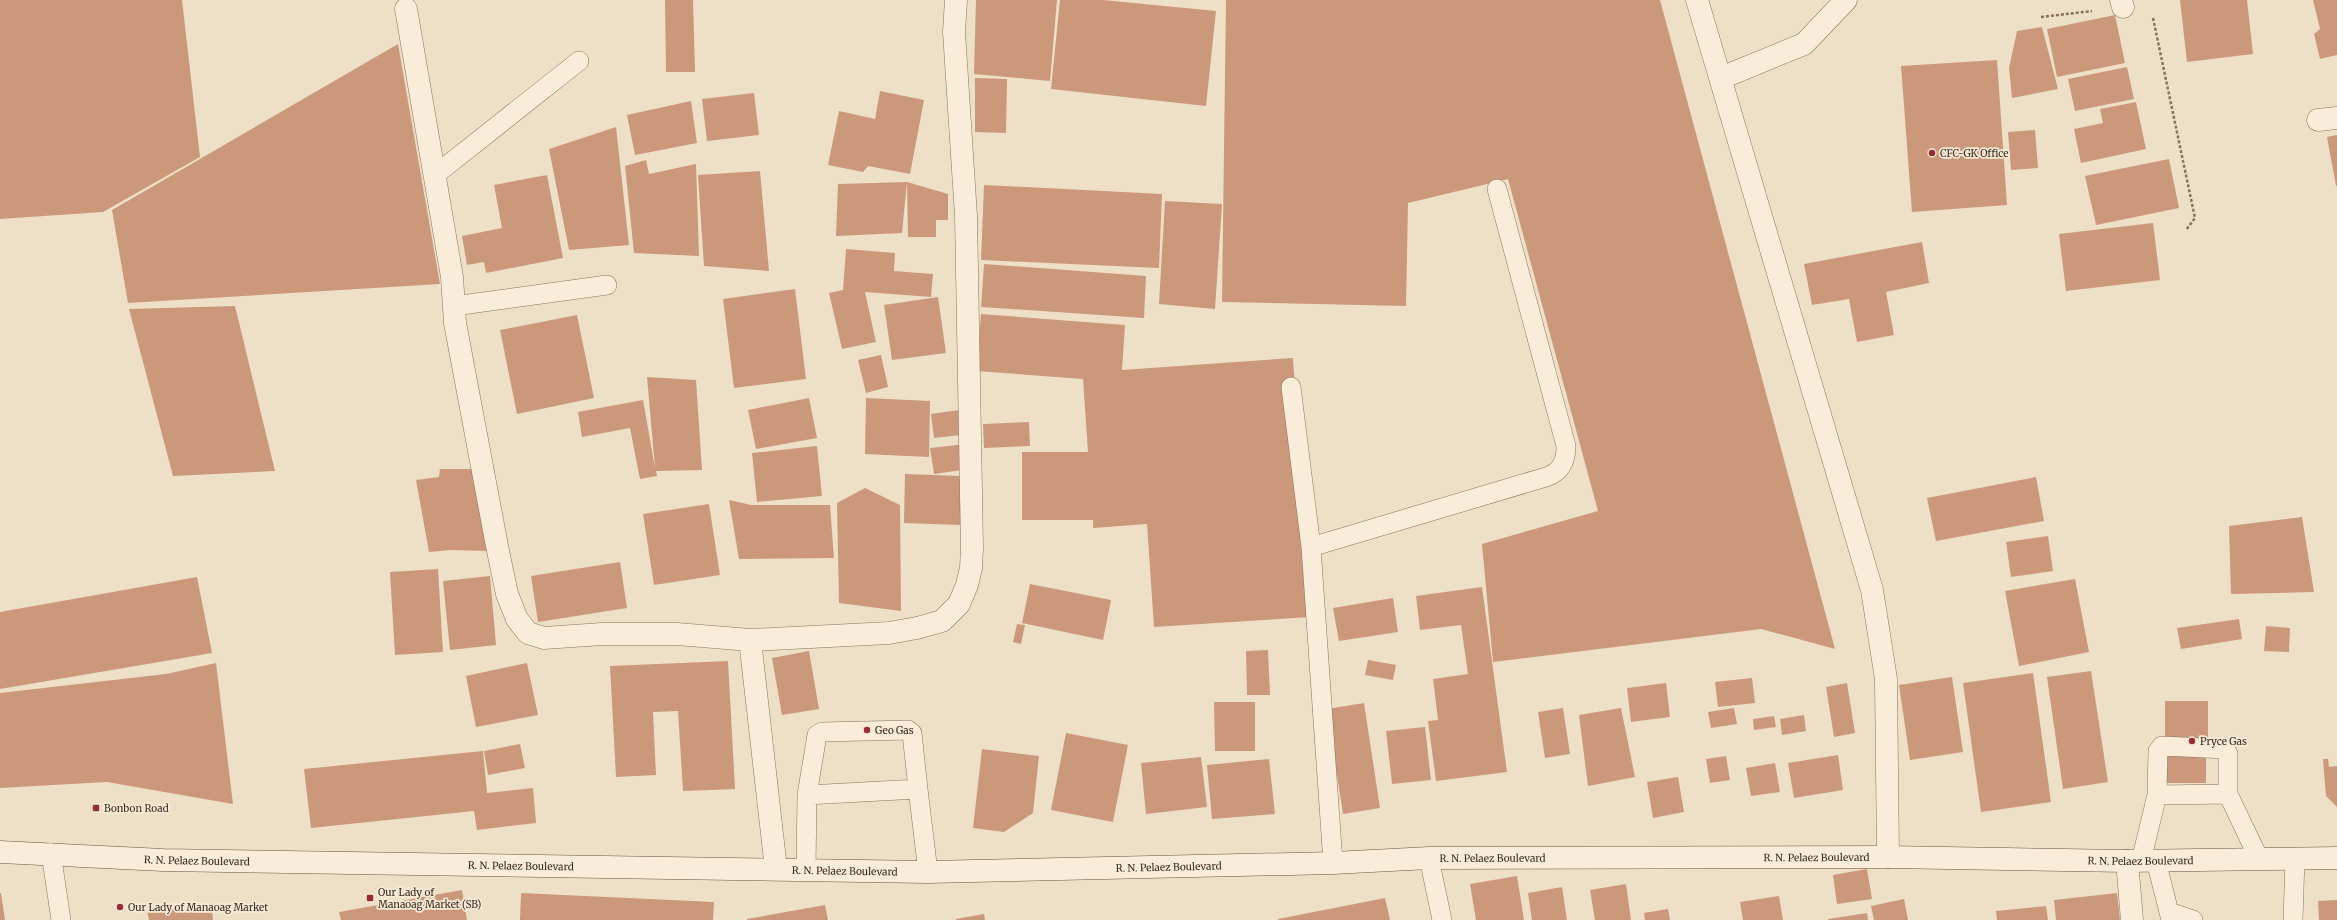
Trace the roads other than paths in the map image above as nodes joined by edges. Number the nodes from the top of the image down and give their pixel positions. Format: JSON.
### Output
{"nodes":[{"id":1,"x":956,"y":0,"type":"edge"},
{"id":2,"x":1697,"y":0,"type":"edge"},
{"id":3,"x":1846,"y":0,"type":"edge"},
{"id":4,"x":406,"y":9,"type":"dead end"},
{"id":5,"x":579,"y":61,"type":"dead end"},
{"id":6,"x":1721,"y":78,"type":"junction"},
{"id":7,"x":435,"y":175,"type":"junction"},
{"id":8,"x":1497,"y":189,"type":"dead end"},
{"id":9,"x":607,"y":286,"type":"dead end"},
{"id":10,"x":454,"y":306,"type":"junction"},
{"id":11,"x":1291,"y":387,"type":"dead end"},
{"id":12,"x":1310,"y":547,"type":"junction"},
{"id":13,"x":750,"y":640,"type":"junction"},
{"id":14,"x":918,"y":789,"type":"junction"},
{"id":15,"x":2228,"y":794,"type":"junction"},
{"id":16,"x":806,"y":795,"type":"junction"},
{"id":17,"x":2157,"y":795,"type":"junction"},
{"id":18,"x":0,"y":852,"type":"edge"},
{"id":19,"x":51,"y":853,"type":"junction"},
{"id":20,"x":1888,"y":857,"type":"junction"},
{"id":21,"x":1429,"y":858,"type":"junction"},
{"id":22,"x":2295,"y":858,"type":"junction"},
{"id":23,"x":2337,"y":858,"type":"edge"},
{"id":24,"x":2259,"y":859,"type":"junction"},
{"id":25,"x":2141,"y":861,"type":"junction"},
{"id":26,"x":1333,"y":864,"type":"junction"},
{"id":27,"x":776,"y":869,"type":"junction"},
{"id":28,"x":806,"y":870,"type":"junction"},
{"id":29,"x":928,"y":872,"type":"junction"},
{"id":30,"x":2293,"y":914,"type":"edge"},
{"id":31,"x":2170,"y":916,"type":"edge"},
{"id":32,"x":61,"y":920,"type":"edge"},
{"id":33,"x":1442,"y":920,"type":"edge"},
{"id":34,"x":2132,"y":920,"type":"edge"},
{"id":35,"x":2193,"y":920,"type":"edge"},
{"id":36,"x":2278,"y":920,"type":"edge"}],
"edges":[{"from":1,"to":13,"type":"street"},
{"from":2,"to":6,"type":"street"},
{"from":3,"to":6,"type":"street"},
{"from":4,"to":7,"type":"street"},
{"from":5,"to":7,"type":"lane"},
{"from":6,"to":20,"type":"street"},
{"from":7,"to":10,"type":"street"},
{"from":8,"to":12,"type":"lane"},
{"from":9,"to":10,"type":"lane"},
{"from":10,"to":13,"type":"street"},
{"from":11,"to":12,"type":"lane"},
{"from":12,"to":26,"type":"lane"},
{"from":13,"to":27,"type":"street"},
{"from":14,"to":16,"type":"lane"},
{"from":14,"to":16,"type":"lane"},
{"from":14,"to":29,"type":"lane"},
{"from":15,"to":17,"type":"lane"},
{"from":15,"to":17,"type":"lane"},
{"from":15,"to":24,"type":"lane"},
{"from":16,"to":28,"type":"lane"},
{"from":17,"to":25,"type":"lane"},
{"from":18,"to":19,"type":"street","name":"R. N. Pelaez Boulevard"},
{"from":19,"to":27,"type":"street","name":"R. N. Pelaez Boulevard"},
{"from":19,"to":32,"type":"lane"},
{"from":20,"to":21,"type":"street","name":"R. N. Pelaez Boulevard"},
{"from":20,"to":25,"type":"street","name":"R. N. Pelaez Boulevard"},
{"from":21,"to":26,"type":"street","name":"R. N. Pelaez Boulevard"},
{"from":21,"to":33,"type":"lane"},
{"from":22,"to":23,"type":"street","name":"R. N. Pelaez Boulevard"},
{"from":22,"to":24,"type":"street","name":"R. N. Pelaez Boulevard"},
{"from":22,"to":30,"type":"lane"},
{"from":24,"to":25,"type":"street","name":"R. N. Pelaez Boulevard"},
{"from":25,"to":31,"type":"lane"},
{"from":25,"to":34,"type":"street"},
{"from":26,"to":29,"type":"street","name":"R. N. Pelaez Boulevard"},
{"from":27,"to":28,"type":"street","name":"R. N. Pelaez Boulevard"},
{"from":28,"to":29,"type":"street","name":"R. N. Pelaez Boulevard"},
{"from":30,"to":36,"type":"lane"},
{"from":31,"to":35,"type":"lane"}]}
